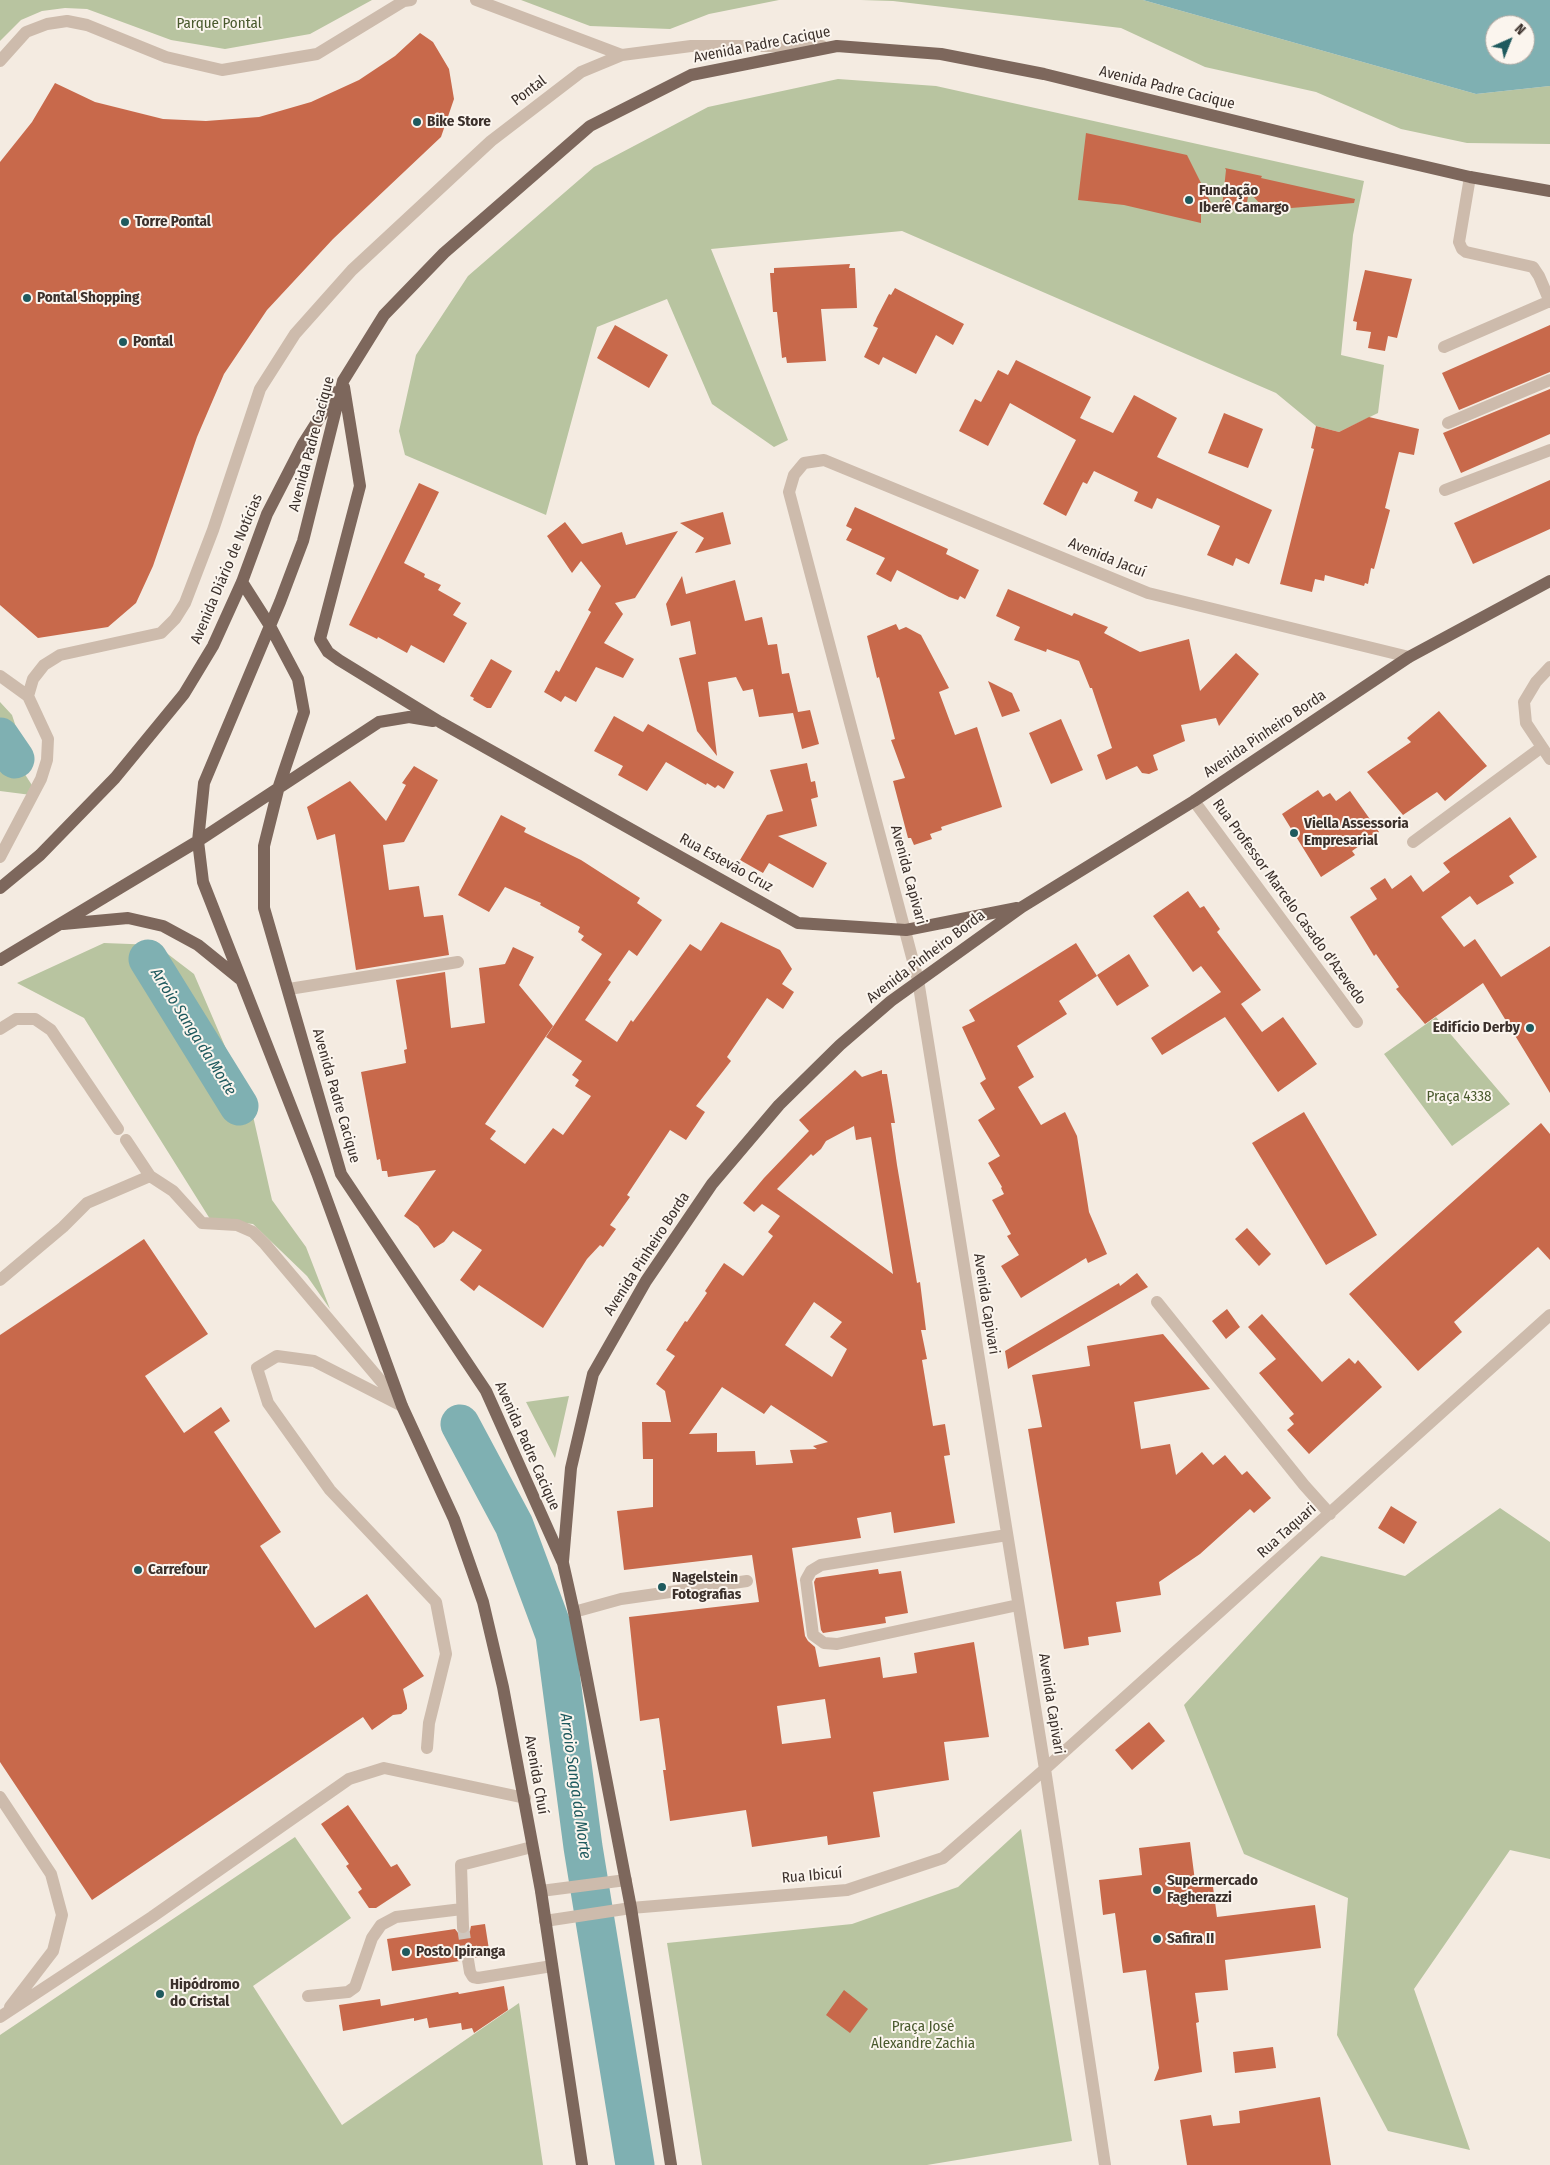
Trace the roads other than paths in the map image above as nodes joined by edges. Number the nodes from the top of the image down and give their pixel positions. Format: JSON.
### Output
{"nodes":[{"id":1,"x":411,"y":0,"type":"edge"},
{"id":2,"x":476,"y":0,"type":"edge"},
{"id":3,"x":837,"y":46,"type":"junction"},
{"id":4,"x":622,"y":55,"type":"junction"},
{"id":5,"x":0,"y":61,"type":"edge"},
{"id":6,"x":1470,"y":177,"type":"junction"},
{"id":7,"x":1550,"y":190,"type":"edge"},
{"id":8,"x":1550,"y":302,"type":"edge"},
{"id":9,"x":1444,"y":347,"type":"dead end"},
{"id":10,"x":343,"y":380,"type":"junction"},
{"id":11,"x":1550,"y":380,"type":"edge"},
{"id":12,"x":1448,"y":423,"type":"dead end"},
{"id":13,"x":1550,"y":450,"type":"edge"},
{"id":14,"x":804,"y":463,"type":"joint"},
{"id":15,"x":1445,"y":490,"type":"dead end"},
{"id":16,"x":1550,"y":581,"type":"edge"},
{"id":17,"x":242,"y":582,"type":"junction"},
{"id":18,"x":270,"y":626,"type":"junction"},
{"id":19,"x":1409,"y":657,"type":"junction"},
{"id":20,"x":1550,"y":667,"type":"edge"},
{"id":21,"x":0,"y":676,"type":"edge"},
{"id":22,"x":28,"y":696,"type":"junction"},
{"id":23,"x":440,"y":722,"type":"junction"},
{"id":24,"x":1542,"y":747,"type":"junction"},
{"id":25,"x":1550,"y":758,"type":"edge"},
{"id":26,"x":279,"y":786,"type":"junction"},
{"id":27,"x":1194,"y":801,"type":"junction"},
{"id":28,"x":198,"y":841,"type":"junction"},
{"id":29,"x":1413,"y":842,"type":"dead end"},
{"id":30,"x":0,"y":857,"type":"edge"},
{"id":31,"x":0,"y":888,"type":"edge"},
{"id":32,"x":1022,"y":907,"type":"junction"},
{"id":33,"x":60,"y":924,"type":"junction"},
{"id":34,"x":906,"y":930,"type":"junction"},
{"id":35,"x":0,"y":960,"type":"edge"},
{"id":36,"x":458,"y":962,"type":"dead end"},
{"id":37,"x":918,"y":980,"type":"junction"},
{"id":38,"x":242,"y":981,"type":"junction"},
{"id":39,"x":289,"y":989,"type":"junction"},
{"id":40,"x":1357,"y":1022,"type":"dead end"},
{"id":41,"x":0,"y":1029,"type":"edge"},
{"id":42,"x":118,"y":1128,"type":"dead end"},
{"id":43,"x":126,"y":1140,"type":"dead end"},
{"id":44,"x":150,"y":1176,"type":"junction"},
{"id":45,"x":0,"y":1280,"type":"edge"},
{"id":46,"x":1157,"y":1302,"type":"dead end"},
{"id":47,"x":1550,"y":1315,"type":"edge"},
{"id":48,"x":402,"y":1406,"type":"junction"},
{"id":49,"x":1330,"y":1514,"type":"junction"},
{"id":50,"x":1006,"y":1535,"type":"junction"},
{"id":51,"x":562,"y":1563,"type":"junction"},
{"id":52,"x":747,"y":1581,"type":"dead end"},
{"id":53,"x":1018,"y":1605,"type":"junction"},
{"id":54,"x":574,"y":1612,"type":"junction"},
{"id":55,"x":427,"y":1748,"type":"dead end"},
{"id":56,"x":1045,"y":1769,"type":"junction"},
{"id":57,"x":0,"y":1797,"type":"edge"},
{"id":58,"x":524,"y":1798,"type":"junction"},
{"id":59,"x":532,"y":1847,"type":"junction"},
{"id":60,"x":626,"y":1880,"type":"junction"},
{"id":61,"x":541,"y":1891,"type":"junction"},
{"id":62,"x":631,"y":1908,"type":"junction"},
{"id":63,"x":462,"y":1909,"type":"junction"},
{"id":64,"x":545,"y":1921,"type":"junction"},
{"id":65,"x":463,"y":1927,"type":"tunnel mouth"},
{"id":66,"x":468,"y":1960,"type":"tunnel mouth"},
{"id":67,"x":552,"y":1966,"type":"junction"},
{"id":68,"x":308,"y":1996,"type":"dead end"},
{"id":69,"x":2,"y":2016,"type":"edge"},
{"id":70,"x":582,"y":2165,"type":"edge"},
{"id":71,"x":671,"y":2165,"type":"edge"},
{"id":72,"x":1105,"y":2165,"type":"edge"}],
"edges":[{"from":1,"to":5,"type":"street"},
{"from":2,"to":4,"type":"street"},
{"from":3,"to":4,"type":"street","name":"Pontal"},
{"from":3,"to":6,"type":"main road","name":"Avenida Padre Cacique"},
{"from":3,"to":10,"type":"main road","name":"Avenida Padre Cacique"},
{"from":4,"to":22,"type":"street","name":"Pontal"},
{"from":6,"to":7,"type":"main road","name":"Avenida Padre Cacique"},
{"from":6,"to":8,"type":"street"},
{"from":8,"to":9,"type":"street"},
{"from":10,"to":17,"type":"main road","name":"Avenida Diário de Notícias"},
{"from":10,"to":18,"type":"main road","name":"Avenida Padre Cacique"},
{"from":10,"to":23,"type":"main road","name":"Rua Estevão Cruz"},
{"from":11,"to":12,"type":"street"},
{"from":13,"to":15,"type":"street"},
{"from":14,"to":19,"type":"street","name":"Avenida Jacuí"},
{"from":14,"to":34,"type":"street","name":"Avenida Capivari"},
{"from":16,"to":19,"type":"main road","name":"Avenida Pinheiro Borda"},
{"from":17,"to":18,"type":"main road","name":"Avenida Padre Cacique"},
{"from":17,"to":31,"type":"main road","name":"Avenida Diário de Notícias"},
{"from":18,"to":26,"type":"main road","name":"Avenida Padre Cacique"},
{"from":18,"to":28,"type":"main road","name":"Avenida Padre Cacique"},
{"from":19,"to":27,"type":"main road","name":"Avenida Pinheiro Borda"},
{"from":20,"to":24,"type":"street"},
{"from":21,"to":22,"type":"street"},
{"from":22,"to":30,"type":"street"},
{"from":23,"to":26,"type":"main road"},
{"from":23,"to":34,"type":"main road","name":"Rua Estevão Cruz"},
{"from":24,"to":25,"type":"street"},
{"from":24,"to":29,"type":"street"},
{"from":26,"to":28,"type":"main road"},
{"from":26,"to":39,"type":"main road","name":"Avenida Padre Cacique"},
{"from":27,"to":32,"type":"main road","name":"Avenida Pinheiro Borda"},
{"from":27,"to":40,"type":"street","name":"Rua Professor Marcelo Casado d'Azevedo"},
{"from":28,"to":33,"type":"main road"},
{"from":28,"to":38,"type":"main road","name":"Avenida Padre Cacique"},
{"from":32,"to":34,"type":"main road","name":"Rua Estevão Cruz"},
{"from":32,"to":37,"type":"main road","name":"Avenida Pinheiro Borda"},
{"from":33,"to":35,"type":"main road"},
{"from":33,"to":38,"type":"main road"},
{"from":34,"to":37,"type":"street","name":"Avenida Capivari"},
{"from":36,"to":39,"type":"street"},
{"from":37,"to":50,"type":"street","name":"Avenida Capivari"},
{"from":37,"to":51,"type":"main road","name":"Avenida Pinheiro Borda"},
{"from":38,"to":48,"type":"main road","name":"Avenida Padre Cacique"},
{"from":39,"to":51,"type":"main road","name":"Avenida Padre Cacique"},
{"from":41,"to":42,"type":"street"},
{"from":43,"to":44,"type":"street"},
{"from":44,"to":45,"type":"street"},
{"from":44,"to":48,"type":"street"},
{"from":46,"to":49,"type":"street"},
{"from":47,"to":49,"type":"street","name":"Rua Taquari"},
{"from":48,"to":55,"type":"street"},
{"from":48,"to":58,"type":"main road","name":"Avenida Chuí"},
{"from":49,"to":56,"type":"street","name":"Rua Taquari"},
{"from":50,"to":53,"type":"street","name":"Avenida Capivari"},
{"from":50,"to":53,"type":"street"},
{"from":51,"to":54,"type":"main road"},
{"from":52,"to":54,"type":"street"},
{"from":53,"to":56,"type":"street","name":"Avenida Capivari"},
{"from":54,"to":60,"type":"main road"},
{"from":56,"to":62,"type":"street","name":"Rua Ibicuí"},
{"from":56,"to":72,"type":"street","name":"Avenida Capivari"},
{"from":57,"to":69,"type":"street"},
{"from":58,"to":59,"type":"main road","name":"Avenida Chuí"},
{"from":58,"to":69,"type":"street"},
{"from":59,"to":61,"type":"main road","name":"Avenida Chuí"},
{"from":59,"to":63,"type":"street"},
{"from":60,"to":61,"type":"street"},
{"from":60,"to":62,"type":"main road"},
{"from":61,"to":64,"type":"main road","name":"Avenida Chuí"},
{"from":62,"to":64,"type":"street","name":"Rua Ibicuí"},
{"from":62,"to":71,"type":"main road"},
{"from":63,"to":65,"type":"street"},
{"from":63,"to":68,"type":"street"},
{"from":64,"to":67,"type":"main road","name":"Avenida Chuí"},
{"from":66,"to":67,"type":"street"},
{"from":67,"to":70,"type":"main road","name":"Avenida Chuí"}]}
